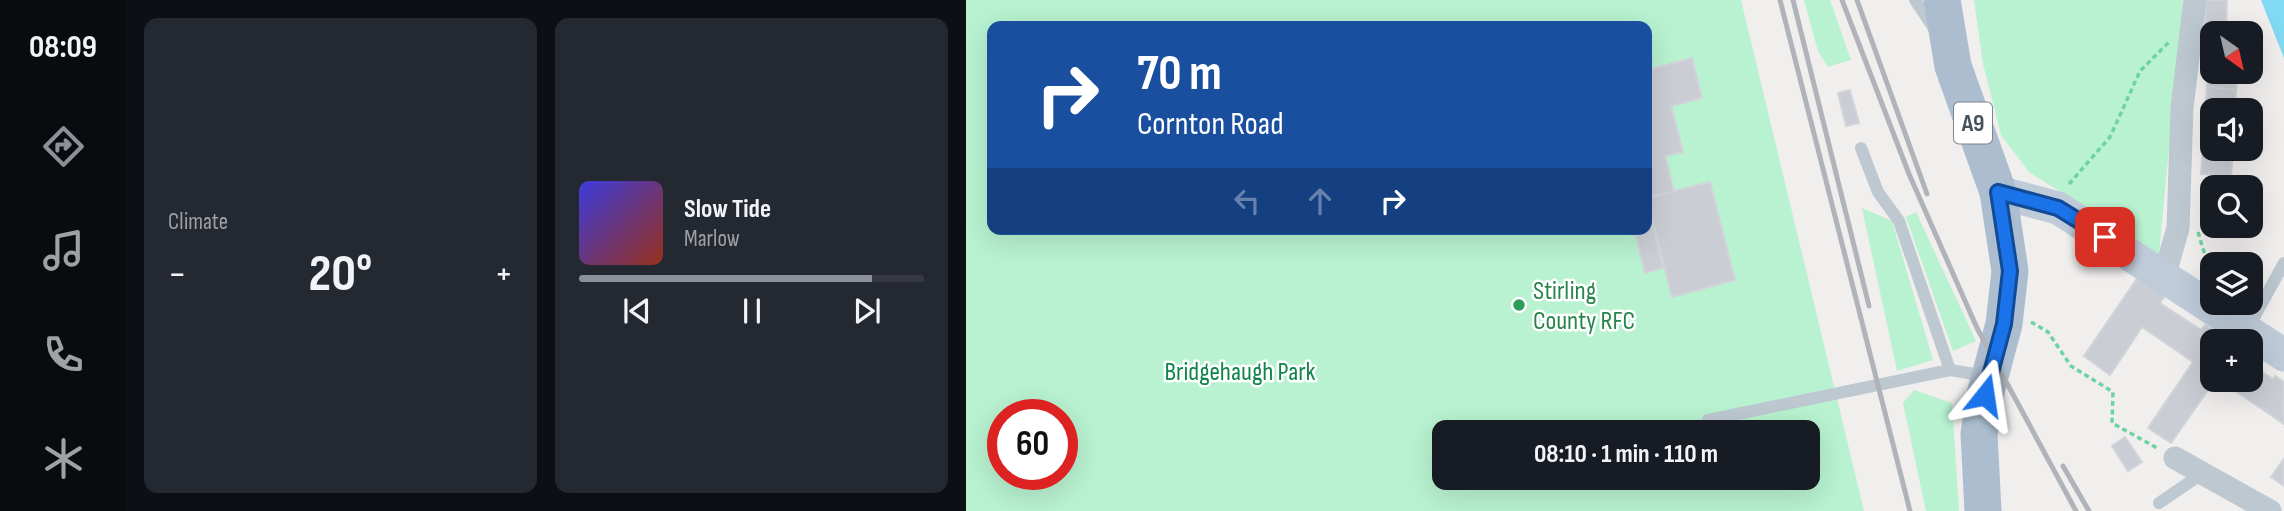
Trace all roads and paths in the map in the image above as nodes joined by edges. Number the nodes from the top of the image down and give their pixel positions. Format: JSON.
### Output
{"nodes":[{"id":1,"x":1915,"y":0,"type":"edge"},
{"id":2,"x":1942,"y":0,"type":"edge"},
{"id":3,"x":2195,"y":0,"type":"edge"},
{"id":4,"x":2190,"y":41,"type":"junction"},
{"id":5,"x":1951,"y":53,"type":"junction"},
{"id":6,"x":1861,"y":148,"type":"dead end"},
{"id":7,"x":1998,"y":192,"type":"junction"},
{"id":8,"x":2058,"y":208,"type":"junction"},
{"id":9,"x":2284,"y":263,"type":"edge"},
{"id":10,"x":2164,"y":277,"type":"junction"},
{"id":11,"x":2023,"y":318,"type":"dead end"},
{"id":12,"x":2244,"y":329,"type":"edge"},
{"id":13,"x":2247,"y":329,"type":"edge"},
{"id":14,"x":2263,"y":341,"type":"edge"},
{"id":15,"x":2284,"y":355,"type":"edge"},
{"id":16,"x":1950,"y":370,"type":"junction"},
{"id":17,"x":1990,"y":377,"type":"junction"},
{"id":18,"x":1708,"y":420,"type":"dead end"},
{"id":19,"x":2175,"y":458,"type":"joint"},
{"id":20,"x":2203,"y":473,"type":"junction"},
{"id":21,"x":2159,"y":503,"type":"dead end"},
{"id":22,"x":2243,"y":504,"type":"edge"},
{"id":23,"x":1983,"y":511,"type":"edge"},
{"id":24,"x":2270,"y":511,"type":"edge"}],
"edges":[{"from":1,"to":5,"type":"lane"},
{"from":2,"to":5,"type":"main road","number":"A9"},
{"from":3,"to":4,"type":"street"},
{"from":4,"to":8,"type":"path"},
{"from":4,"to":10,"type":"street"},
{"from":5,"to":7,"type":"main road","number":"A9"},
{"from":6,"to":16,"type":"lane"},
{"from":7,"to":8,"type":"main road"},
{"from":7,"to":17,"type":"main road","number":"A9"},
{"from":8,"to":10,"type":"main road"},
{"from":9,"to":13,"type":"lane"},
{"from":10,"to":12,"type":"main road"},
{"from":11,"to":19,"type":"path"},
{"from":14,"to":15,"type":"main road"},
{"from":16,"to":17,"type":"lane"},
{"from":16,"to":18,"type":"lane"},
{"from":17,"to":23,"type":"main road","number":"A9"},
{"from":19,"to":20,"type":"street"},
{"from":20,"to":21,"type":"lane"},
{"from":20,"to":22,"type":"street"},
{"from":22,"to":24,"type":"street"}]}
